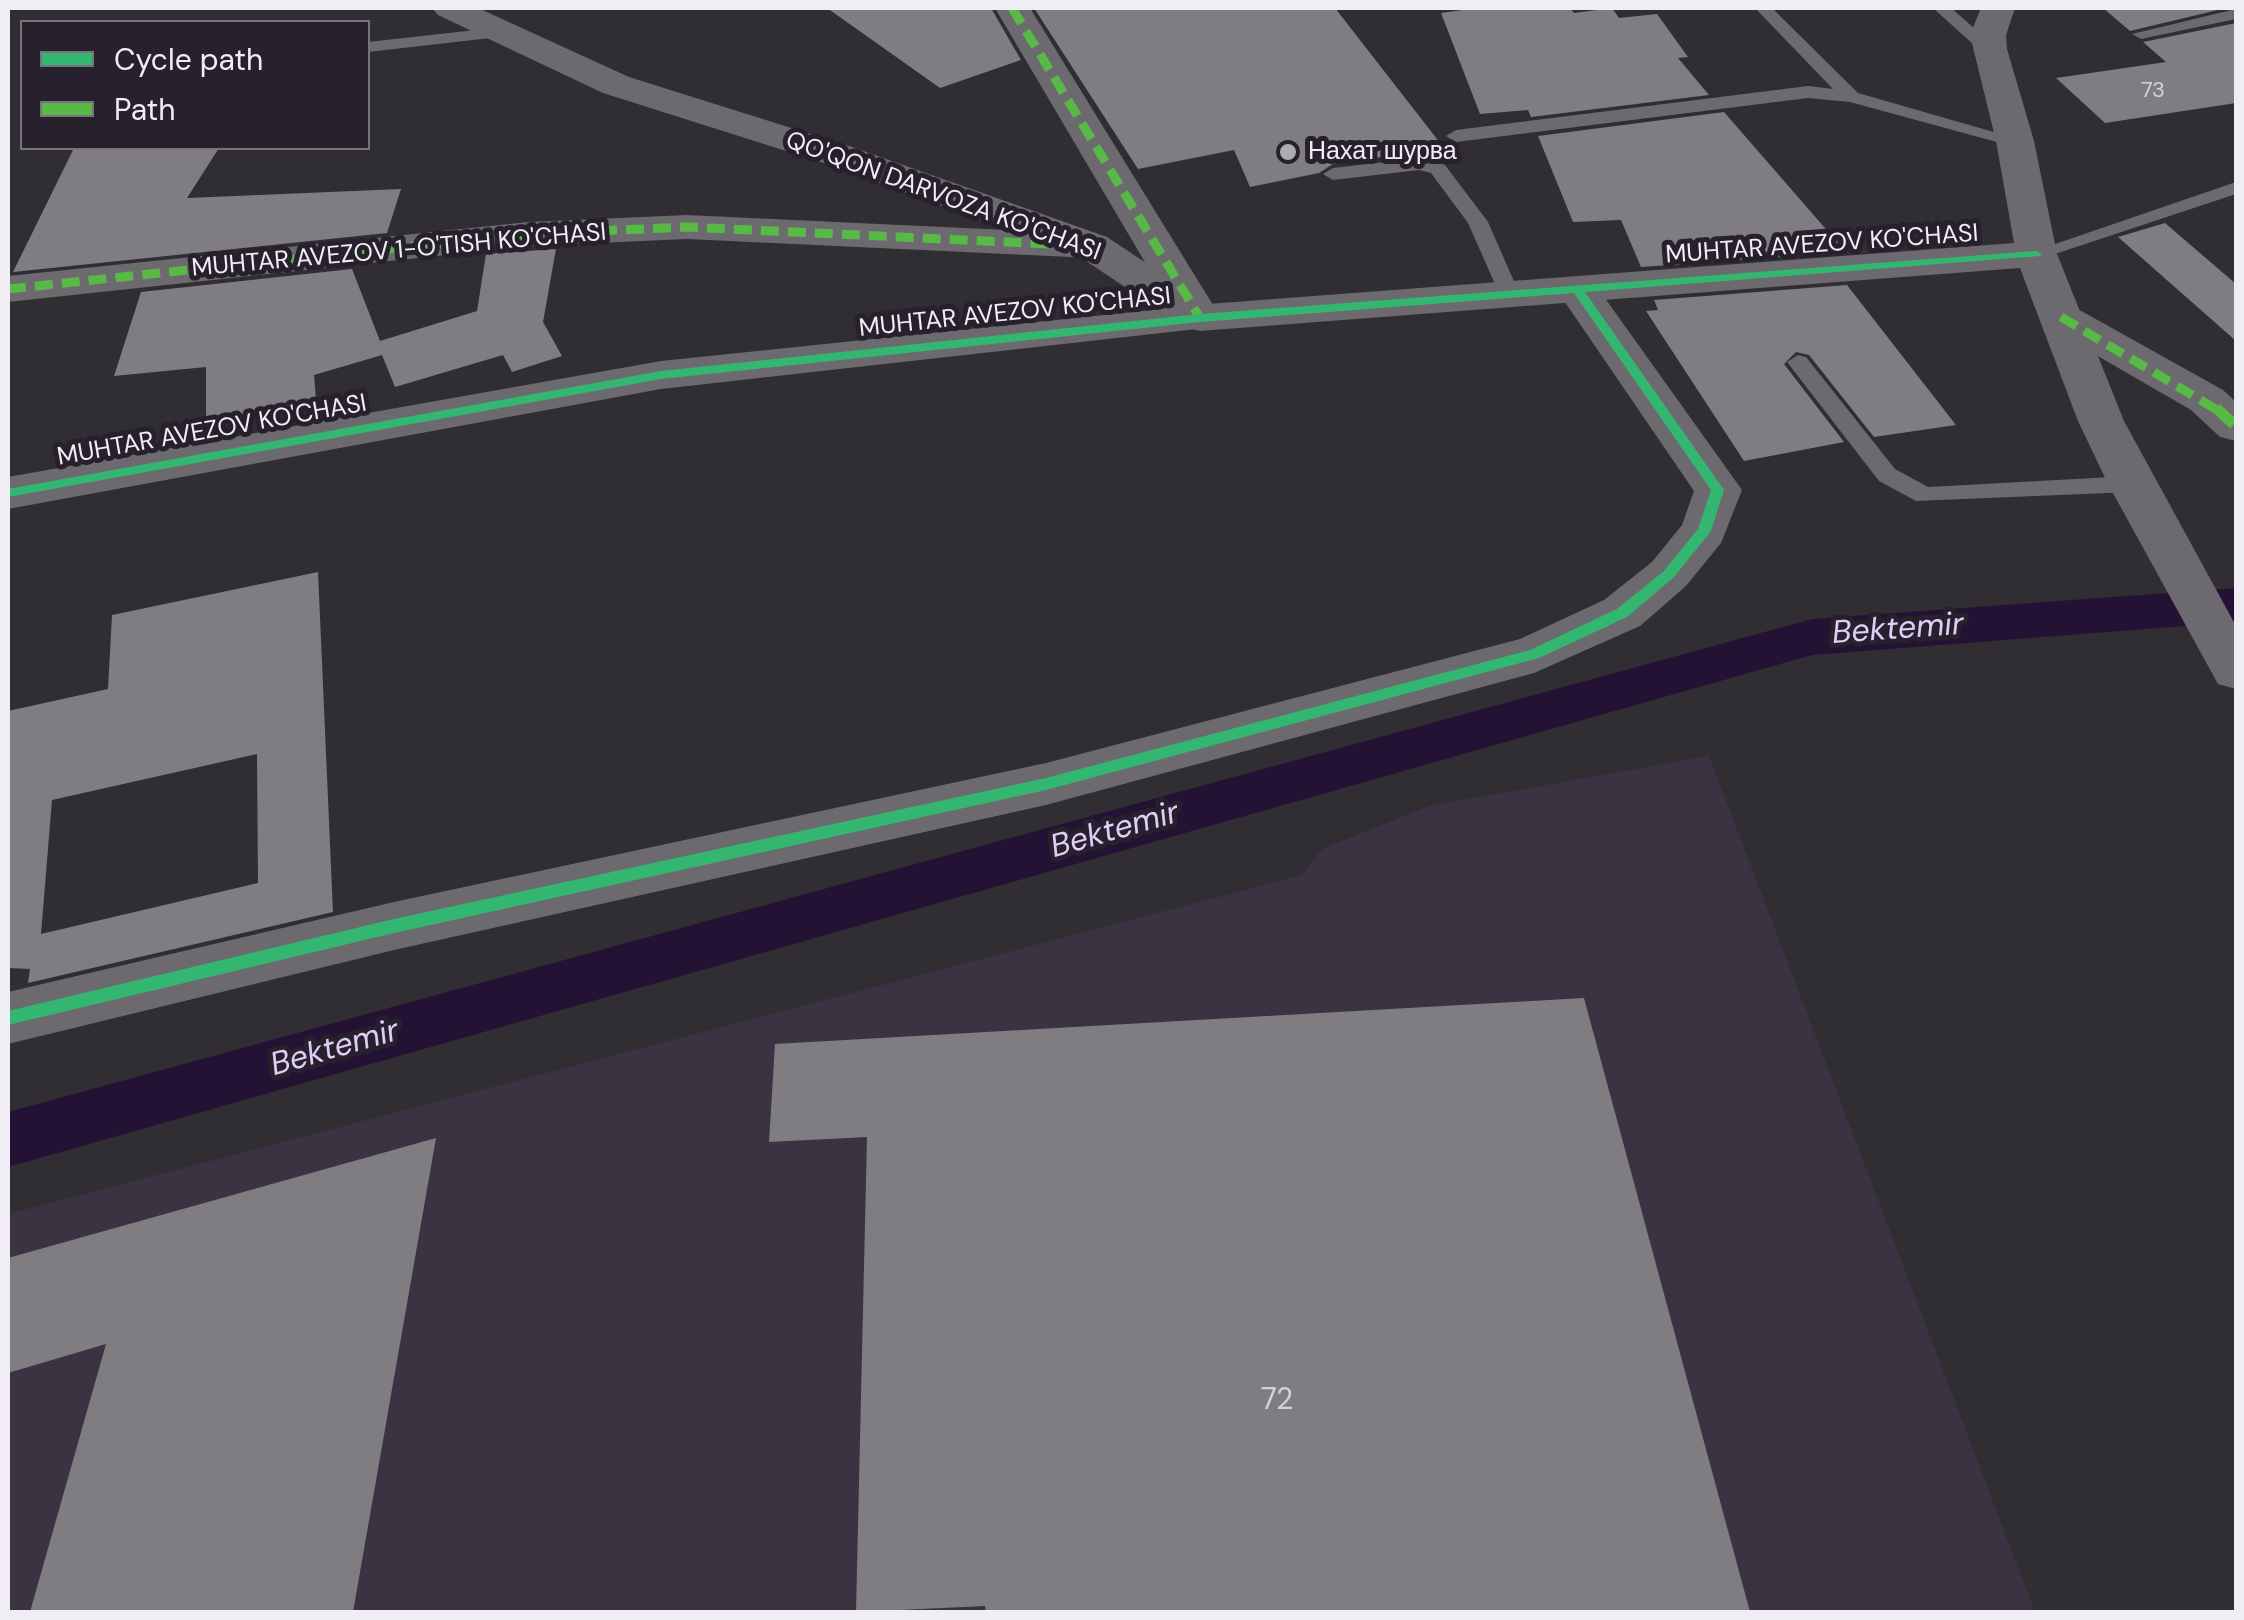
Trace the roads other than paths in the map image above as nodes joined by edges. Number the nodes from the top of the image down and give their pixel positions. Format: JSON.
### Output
{"nodes":[{"id":1,"x":450,"y":8,"type":"edge"},
{"id":2,"x":1012,"y":8,"type":"edge"},
{"id":3,"x":1764,"y":8,"type":"edge"},
{"id":4,"x":1941,"y":8,"type":"edge"},
{"id":5,"x":1998,"y":8,"type":"edge"},
{"id":6,"x":2236,"y":14,"type":"edge"},
{"id":7,"x":502,"y":32,"type":"junction"},
{"id":8,"x":2141,"y":34,"type":"dead end"},
{"id":9,"x":370,"y":47,"type":"edge"},
{"id":10,"x":1989,"y":50,"type":"junction"},
{"id":11,"x":1851,"y":97,"type":"junction"},
{"id":12,"x":1456,"y":136,"type":"dead end"},
{"id":13,"x":2016,"y":141,"type":"junction"},
{"id":14,"x":1333,"y":174,"type":"dead end"},
{"id":15,"x":2236,"y":188,"type":"edge"},
{"id":16,"x":1092,"y":246,"type":"junction"},
{"id":17,"x":2036,"y":254,"type":"junction"},
{"id":18,"x":8,"y":288,"type":"edge"},
{"id":19,"x":1577,"y":289,"type":"junction"},
{"id":20,"x":1509,"y":295,"type":"junction"},
{"id":21,"x":2060,"y":316,"type":"junction"},
{"id":22,"x":1200,"y":318,"type":"junction"},
{"id":23,"x":1798,"y":362,"type":"dead end"},
{"id":24,"x":2236,"y":426,"type":"edge"},
{"id":25,"x":2131,"y":484,"type":"junction"},
{"id":26,"x":8,"y":494,"type":"edge"},
{"id":27,"x":2236,"y":670,"type":"edge"},
{"id":28,"x":8,"y":1018,"type":"edge"}],
"edges":[{"from":1,"to":7,"type":"street","name":"QO'QON DARVOZA KO'CHASI"},
{"from":2,"to":22,"type":"street","name":"QO'QON DARVOZA KO'CHASI"},
{"from":3,"to":11,"type":"lane"},
{"from":4,"to":10,"type":"lane"},
{"from":5,"to":10,"type":"street"},
{"from":6,"to":8,"type":"lane"},
{"from":7,"to":9,"type":"lane"},
{"from":7,"to":16,"type":"street","name":"QO'QON DARVOZA KO'CHASI"},
{"from":10,"to":13,"type":"street"},
{"from":11,"to":12,"type":"lane"},
{"from":11,"to":13,"type":"lane"},
{"from":13,"to":17,"type":"street"},
{"from":14,"to":20,"type":"lane"},
{"from":15,"to":17,"type":"lane"},
{"from":16,"to":18,"type":"street","name":"MUHTAR AVEZOV 1-O'TISH KO'CHASI"},
{"from":16,"to":22,"type":"street","name":"QO'QON DARVOZA KO'CHASI"},
{"from":17,"to":19,"type":"street","name":"MUHTAR AVEZOV KO'CHASI"},
{"from":17,"to":21,"type":"street"},
{"from":19,"to":20,"type":"street","name":"MUHTAR AVEZOV KO'CHASI"},
{"from":19,"to":28,"type":"street"},
{"from":20,"to":22,"type":"street","name":"MUHTAR AVEZOV KO'CHASI"},
{"from":21,"to":24,"type":"street"},
{"from":21,"to":25,"type":"street"},
{"from":22,"to":26,"type":"street","name":"MUHTAR AVEZOV KO'CHASI"},
{"from":23,"to":25,"type":"lane"},
{"from":25,"to":27,"type":"street"}]}
